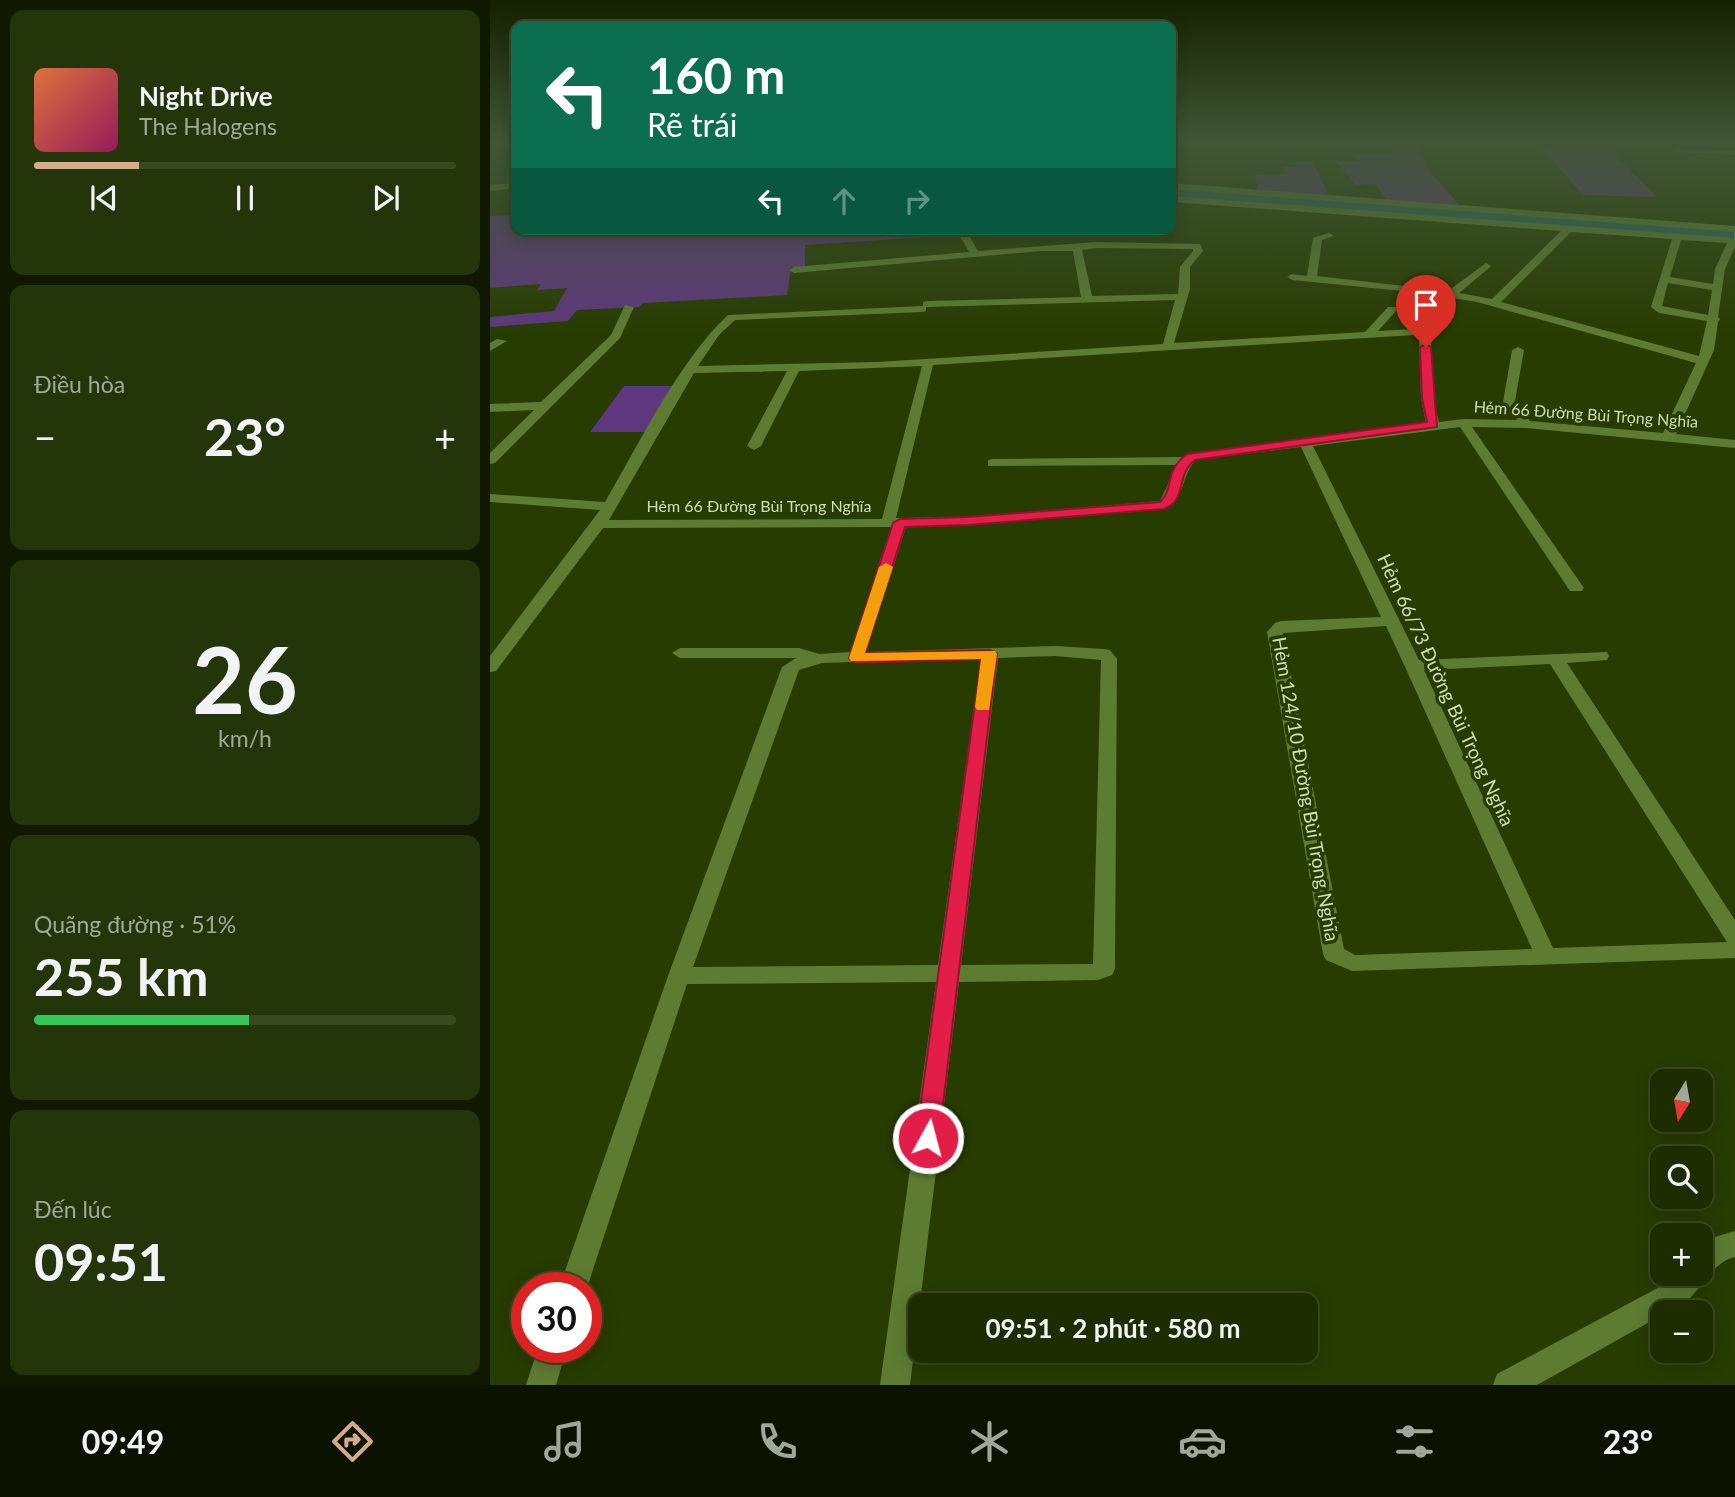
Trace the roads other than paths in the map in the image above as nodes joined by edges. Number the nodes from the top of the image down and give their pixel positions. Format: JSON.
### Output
{"nodes":[{"id":1,"x":1281,"y":208,"type":"edge"},
{"id":2,"x":1421,"y":208,"type":"edge"},
{"id":3,"x":1568,"y":229,"type":"junction"},
{"id":4,"x":964,"y":235,"type":"edge"},
{"id":5,"x":1329,"y":236,"type":"dead end"},
{"id":6,"x":1677,"y":237,"type":"junction"},
{"id":7,"x":1734,"y":237,"type":"edge"},
{"id":8,"x":1077,"y":248,"type":"junction"},
{"id":9,"x":975,"y":254,"type":"junction"},
{"id":10,"x":1486,"y":265,"type":"dead end"},
{"id":11,"x":794,"y":270,"type":"dead end"},
{"id":12,"x":1293,"y":277,"type":"dead end"},
{"id":13,"x":1312,"y":279,"type":"junction"},
{"id":14,"x":1665,"y":279,"type":"junction"},
{"id":15,"x":1718,"y":288,"type":"junction"},
{"id":16,"x":1451,"y":294,"type":"junction"},
{"id":17,"x":1087,"y":298,"type":"junction"},
{"id":18,"x":1181,"y":298,"type":"junction"},
{"id":19,"x":1494,"y":303,"type":"junction"},
{"id":20,"x":629,"y":307,"type":"dead end"},
{"id":21,"x":1392,"y":309,"type":"dead end"},
{"id":22,"x":1714,"y":319,"type":"junction"},
{"id":23,"x":1370,"y":333,"type":"junction"},
{"id":24,"x":501,"y":341,"type":"dead end"},
{"id":25,"x":1168,"y":346,"type":"junction"},
{"id":26,"x":490,"y":348,"type":"edge"},
{"id":27,"x":1518,"y":350,"type":"dead end"},
{"id":28,"x":1703,"y":361,"type":"junction"},
{"id":29,"x":928,"y":362,"type":"junction"},
{"id":30,"x":794,"y":368,"type":"junction"},
{"id":31,"x":691,"y":370,"type":"junction"},
{"id":32,"x":545,"y":406,"type":"junction"},
{"id":33,"x":490,"y":408,"type":"edge"},
{"id":34,"x":1462,"y":423,"type":"junction"},
{"id":35,"x":1433,"y":425,"type":"junction"},
{"id":36,"x":1526,"y":425,"type":"junction"},
{"id":37,"x":1668,"y":438,"type":"junction"},
{"id":38,"x":1304,"y":441,"type":"junction"},
{"id":39,"x":1735,"y":444,"type":"edge"},
{"id":40,"x":754,"y":446,"type":"dead end"},
{"id":41,"x":490,"y":460,"type":"edge"},
{"id":42,"x":1186,"y":461,"type":"junction"},
{"id":43,"x":993,"y":463,"type":"dead end"},
{"id":44,"x":490,"y":498,"type":"edge"},
{"id":45,"x":607,"y":506,"type":"junction"},
{"id":46,"x":894,"y":523,"type":"junction"},
{"id":47,"x":598,"y":524,"type":"junction"},
{"id":48,"x":1576,"y":588,"type":"dead end"},
{"id":49,"x":1392,"y":621,"type":"junction"},
{"id":50,"x":680,"y":653,"type":"dead end"},
{"id":51,"x":990,"y":654,"type":"junction"},
{"id":52,"x":1601,"y":656,"type":"dead end"},
{"id":53,"x":856,"y":658,"type":"junction"},
{"id":54,"x":1555,"y":658,"type":"junction"},
{"id":55,"x":822,"y":659,"type":"junction"},
{"id":56,"x":1413,"y":666,"type":"junction"},
{"id":57,"x":490,"y":667,"type":"edge"},
{"id":58,"x":1735,"y":937,"type":"edge"},
{"id":59,"x":1735,"y":950,"type":"edge"},
{"id":60,"x":1547,"y":958,"type":"junction"},
{"id":61,"x":949,"y":973,"type":"junction"},
{"id":62,"x":679,"y":976,"type":"junction"},
{"id":63,"x":1735,"y":1244,"type":"edge"},
{"id":64,"x":1713,"y":1252,"type":"edge"},
{"id":65,"x":578,"y":1272,"type":"edge"},
{"id":66,"x":1682,"y":1286,"type":"edge"},
{"id":67,"x":548,"y":1363,"type":"edge"},
{"id":68,"x":541,"y":1385,"type":"edge"},
{"id":69,"x":895,"y":1385,"type":"edge"},
{"id":70,"x":1508,"y":1385,"type":"edge"}],
"edges":[{"from":1,"to":3,"type":"street"},
{"from":2,"to":7,"type":"street"},
{"from":3,"to":6,"type":"street"},
{"from":3,"to":19,"type":"street"},
{"from":4,"to":9,"type":"street"},
{"from":5,"to":13,"type":"street"},
{"from":6,"to":7,"type":"street"},
{"from":6,"to":14,"type":"street"},
{"from":7,"to":15,"type":"street"},
{"from":8,"to":9,"type":"street"},
{"from":8,"to":17,"type":"street"},
{"from":8,"to":18,"type":"street"},
{"from":9,"to":11,"type":"street"},
{"from":10,"to":16,"type":"street"},
{"from":12,"to":13,"type":"street"},
{"from":13,"to":16,"type":"street"},
{"from":14,"to":15,"type":"street"},
{"from":14,"to":22,"type":"street"},
{"from":15,"to":22,"type":"street"},
{"from":16,"to":19,"type":"street"},
{"from":17,"to":18,"type":"street"},
{"from":17,"to":31,"type":"street"},
{"from":18,"to":25,"type":"street"},
{"from":19,"to":28,"type":"street"},
{"from":20,"to":32,"type":"street"},
{"from":21,"to":23,"type":"street"},
{"from":22,"to":28,"type":"street"},
{"from":23,"to":25,"type":"street"},
{"from":23,"to":35,"type":"street"},
{"from":24,"to":26,"type":"street"},
{"from":25,"to":29,"type":"street"},
{"from":27,"to":36,"type":"street"},
{"from":28,"to":37,"type":"street"},
{"from":29,"to":30,"type":"street"},
{"from":29,"to":46,"type":"street"},
{"from":30,"to":31,"type":"street"},
{"from":30,"to":40,"type":"street"},
{"from":31,"to":45,"type":"street"},
{"from":32,"to":33,"type":"street"},
{"from":32,"to":41,"type":"street"},
{"from":34,"to":35,"type":"street","name":"Hẻm 66 Đường Bùi Trọng Nghĩa"},
{"from":34,"to":36,"type":"street","name":"Hẻm 66 Đường Bùi Trọng Nghĩa"},
{"from":34,"to":48,"type":"street"},
{"from":35,"to":38,"type":"street","name":"Hẻm 66 Đường Bùi Trọng Nghĩa"},
{"from":36,"to":37,"type":"street","name":"Hẻm 66 Đường Bùi Trọng Nghĩa"},
{"from":37,"to":39,"type":"street","name":"Hẻm 66 Đường Bùi Trọng Nghĩa"},
{"from":38,"to":42,"type":"street","name":"Hẻm 66 Đường Bùi Trọng Nghĩa"},
{"from":38,"to":49,"type":"street","name":"Hẻm 66/73 Đường Bùi Trọng Nghĩa"},
{"from":42,"to":43,"type":"street"},
{"from":42,"to":46,"type":"street","name":"Hẻm 66 Đường Bùi Trọng Nghĩa"},
{"from":44,"to":45,"type":"street"},
{"from":45,"to":47,"type":"street"},
{"from":46,"to":47,"type":"street","name":"Hẻm 66 Đường Bùi Trọng Nghĩa"},
{"from":46,"to":53,"type":"street"},
{"from":47,"to":57,"type":"street"},
{"from":49,"to":56,"type":"street","name":"Hẻm 66/73 Đường Bùi Trọng Nghĩa"},
{"from":49,"to":60,"type":"street","name":"Hẻm 124/10 Đường Bùi Trọng Nghĩa"},
{"from":50,"to":55,"type":"street"},
{"from":51,"to":53,"type":"street"},
{"from":51,"to":61,"type":"street"},
{"from":51,"to":61,"type":"street"},
{"from":52,"to":54,"type":"street"},
{"from":53,"to":55,"type":"street"},
{"from":54,"to":56,"type":"street"},
{"from":54,"to":58,"type":"street"},
{"from":55,"to":62,"type":"street"},
{"from":56,"to":60,"type":"street","name":"Hẻm 66/73 Đường Bùi Trọng Nghĩa"},
{"from":59,"to":60,"type":"street","name":"Hẻm 124/10 Đường Bùi Trọng Nghĩa"},
{"from":61,"to":62,"type":"street"},
{"from":61,"to":69,"type":"street"},
{"from":62,"to":65,"type":"street"},
{"from":63,"to":64,"type":"street"},
{"from":66,"to":70,"type":"street"},
{"from":67,"to":68,"type":"street"}]}
